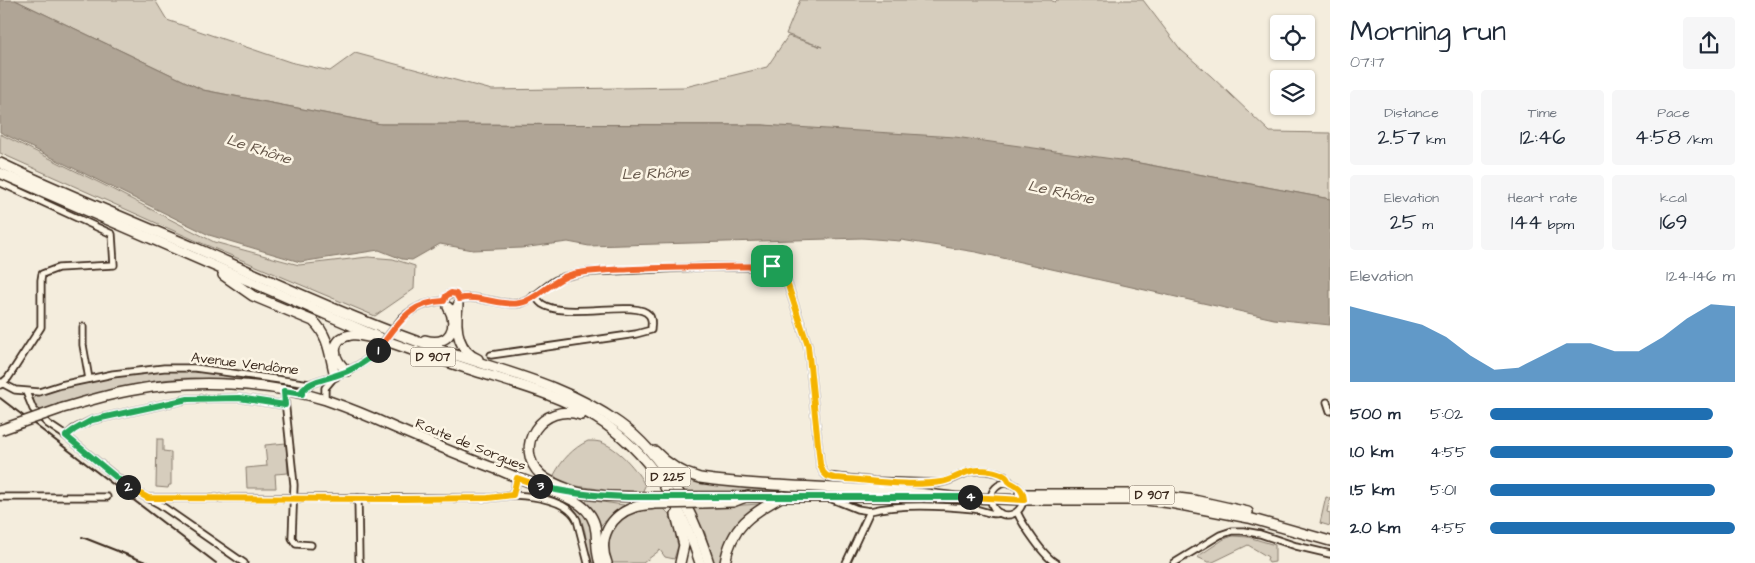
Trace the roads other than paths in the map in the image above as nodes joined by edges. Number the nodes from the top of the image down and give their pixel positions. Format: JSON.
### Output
{"nodes":[{"id":1,"x":0,"y":163,"type":"edge"},
{"id":2,"x":0,"y":173,"type":"edge"},
{"id":3,"x":2,"y":184,"type":"dead end"},
{"id":4,"x":195,"y":258,"type":"junction"},
{"id":5,"x":534,"y":295,"type":"junction"},
{"id":6,"x":459,"y":302,"type":"junction"},
{"id":7,"x":446,"y":304,"type":"junction"},
{"id":8,"x":338,"y":310,"type":"junction"},
{"id":9,"x":83,"y":327,"type":"dead end"},
{"id":10,"x":392,"y":343,"type":"junction"},
{"id":11,"x":490,"y":355,"type":"dead end"},
{"id":12,"x":348,"y":371,"type":"junction"},
{"id":13,"x":335,"y":376,"type":"junction"},
{"id":14,"x":89,"y":379,"type":"junction"},
{"id":15,"x":536,"y":381,"type":"junction"},
{"id":16,"x":313,"y":383,"type":"junction"},
{"id":17,"x":1,"y":384,"type":"edge"},
{"id":18,"x":325,"y":388,"type":"junction"},
{"id":19,"x":284,"y":391,"type":"junction"},
{"id":20,"x":26,"y":392,"type":"junction"},
{"id":21,"x":302,"y":394,"type":"junction"},
{"id":22,"x":325,"y":400,"type":"junction"},
{"id":23,"x":1327,"y":402,"type":"dead end"},
{"id":24,"x":285,"y":405,"type":"junction"},
{"id":25,"x":600,"y":410,"type":"junction"},
{"id":26,"x":1330,"y":412,"type":"edge"},
{"id":27,"x":0,"y":430,"type":"edge"},
{"id":28,"x":66,"y":436,"type":"junction"},
{"id":29,"x":990,"y":471,"type":"junction"},
{"id":30,"x":655,"y":472,"type":"junction"},
{"id":31,"x":517,"y":478,"type":"junction"},
{"id":32,"x":1010,"y":482,"type":"junction"},
{"id":33,"x":541,"y":487,"type":"junction"},
{"id":34,"x":579,"y":493,"type":"junction"},
{"id":35,"x":513,"y":495,"type":"junction"},
{"id":36,"x":993,"y":495,"type":"junction"},
{"id":37,"x":783,"y":496,"type":"junction"},
{"id":38,"x":826,"y":496,"type":"junction"},
{"id":39,"x":0,"y":497,"type":"edge"},
{"id":40,"x":107,"y":497,"type":"dead end"},
{"id":41,"x":952,"y":497,"type":"junction"},
{"id":42,"x":1023,"y":497,"type":"junction"},
{"id":43,"x":148,"y":498,"type":"junction"},
{"id":44,"x":293,"y":498,"type":"junction"},
{"id":45,"x":358,"y":498,"type":"junction"},
{"id":46,"x":652,"y":501,"type":"junction"},
{"id":47,"x":977,"y":509,"type":"junction"},
{"id":48,"x":870,"y":511,"type":"junction"},
{"id":49,"x":1017,"y":512,"type":"junction"},
{"id":50,"x":1000,"y":514,"type":"junction"},
{"id":51,"x":1330,"y":535,"type":"edge"},
{"id":52,"x":1330,"y":541,"type":"edge"},
{"id":53,"x":311,"y":544,"type":"dead end"},
{"id":54,"x":1330,"y":554,"type":"edge"},
{"id":55,"x":244,"y":563,"type":"edge"},
{"id":56,"x":360,"y":563,"type":"edge"},
{"id":57,"x":588,"y":563,"type":"edge"},
{"id":58,"x":600,"y":563,"type":"edge"},
{"id":59,"x":607,"y":563,"type":"edge"},
{"id":60,"x":680,"y":563,"type":"edge"},
{"id":61,"x":700,"y":563,"type":"edge"},
{"id":62,"x":709,"y":563,"type":"edge"},
{"id":63,"x":725,"y":563,"type":"edge"},
{"id":64,"x":846,"y":563,"type":"edge"},
{"id":65,"x":1056,"y":563,"type":"edge"},
{"id":66,"x":1174,"y":563,"type":"edge"}],
"edges":[{"from":1,"to":8,"type":"main road","number":"D 907"},
{"from":2,"to":4,"type":"main road","number":"D 907"},
{"from":3,"to":17,"type":"street"},
{"from":4,"to":10,"type":"main road","number":"D 907"},
{"from":4,"to":13,"type":"main road"},
{"from":5,"to":6,"type":"street"},
{"from":5,"to":11,"type":"street"},
{"from":5,"to":29,"type":"street"},
{"from":6,"to":7,"type":"street"},
{"from":6,"to":7,"type":"street"},
{"from":6,"to":15,"type":"main road"},
{"from":7,"to":8,"type":"main road"},
{"from":7,"to":12,"type":"street","bridge":true},
{"from":8,"to":15,"type":"main road","number":"D 907"},
{"from":9,"to":14,"type":"street"},
{"from":10,"to":12,"type":"main road"},
{"from":10,"to":30,"type":"main road","number":"D 907"},
{"from":12,"to":13,"type":"street"},
{"from":13,"to":16,"type":"street"},
{"from":13,"to":18,"type":"street"},
{"from":14,"to":16,"type":"street","name":"Avenue Vendôme"},
{"from":14,"to":20,"type":"street","name":"Avenue Vendôme"},
{"from":15,"to":25,"type":"main road","number":"D 907"},
{"from":16,"to":18,"type":"street"},
{"from":16,"to":21,"type":"street"},
{"from":17,"to":20,"type":"street","name":"Avenue Vendôme"},
{"from":18,"to":22,"type":"street"},
{"from":19,"to":21,"type":"main road","name":"Route de Sorgues"},
{"from":19,"to":24,"type":"street"},
{"from":19,"to":27,"type":"main road","name":"Route de Sorgues","bridge":true},
{"from":20,"to":28,"type":"street"},
{"from":21,"to":22,"type":"main road","name":"Route de Sorgues"},
{"from":22,"to":31,"type":"main road","name":"Route de Sorgues"},
{"from":23,"to":26,"type":"street"},
{"from":24,"to":28,"type":"street"},
{"from":24,"to":44,"type":"street"},
{"from":25,"to":41,"type":"main road","number":"D 907"},
{"from":25,"to":62,"type":"main road","number":"D 225"},
{"from":28,"to":43,"type":"street"},
{"from":29,"to":32,"type":"street"},
{"from":29,"to":36,"type":"street"},
{"from":30,"to":34,"type":"main road","number":"D 907"},
{"from":30,"to":60,"type":"main road","number":"D 907"},
{"from":30,"to":61,"type":"main road","number":"D 225"},
{"from":31,"to":33,"type":"main road","name":"Route de Sorgues"},
{"from":31,"to":35,"type":"street"},
{"from":32,"to":36,"type":"street"},
{"from":32,"to":42,"type":"street"},
{"from":33,"to":34,"type":"main road","name":"Route de Sorgues","number":"D 907"},
{"from":33,"to":58,"type":"main road"},
{"from":34,"to":46,"type":"main road","name":"Route de Sorgues","number":"D 907"},
{"from":35,"to":45,"type":"street"},
{"from":35,"to":57,"type":"street"},
{"from":36,"to":41,"type":"main road","number":"D 907"},
{"from":36,"to":42,"type":"main road","number":"D 907"},
{"from":36,"to":47,"type":"street"},
{"from":36,"to":50,"type":"street"},
{"from":37,"to":38,"type":"main road","number":"D 907"},
{"from":37,"to":46,"type":"main road","number":"D 907","bridge":true},
{"from":37,"to":63,"type":"main road"},
{"from":38,"to":41,"type":"main road","number":"D 907"},
{"from":38,"to":48,"type":"street"},
{"from":39,"to":40,"type":"street"},
{"from":42,"to":49,"type":"street"},
{"from":42,"to":51,"type":"main road","number":"D 907"},
{"from":42,"to":52,"type":"main road","number":"D 907"},
{"from":43,"to":44,"type":"street"},
{"from":43,"to":55,"type":"street"},
{"from":44,"to":45,"type":"street"},
{"from":44,"to":53,"type":"street"},
{"from":45,"to":56,"type":"street"},
{"from":46,"to":59,"type":"main road","number":"D 907"},
{"from":47,"to":48,"type":"street"},
{"from":47,"to":50,"type":"street"},
{"from":48,"to":64,"type":"street"},
{"from":49,"to":50,"type":"street"},
{"from":49,"to":65,"type":"street"},
{"from":54,"to":66,"type":"street"}]}
